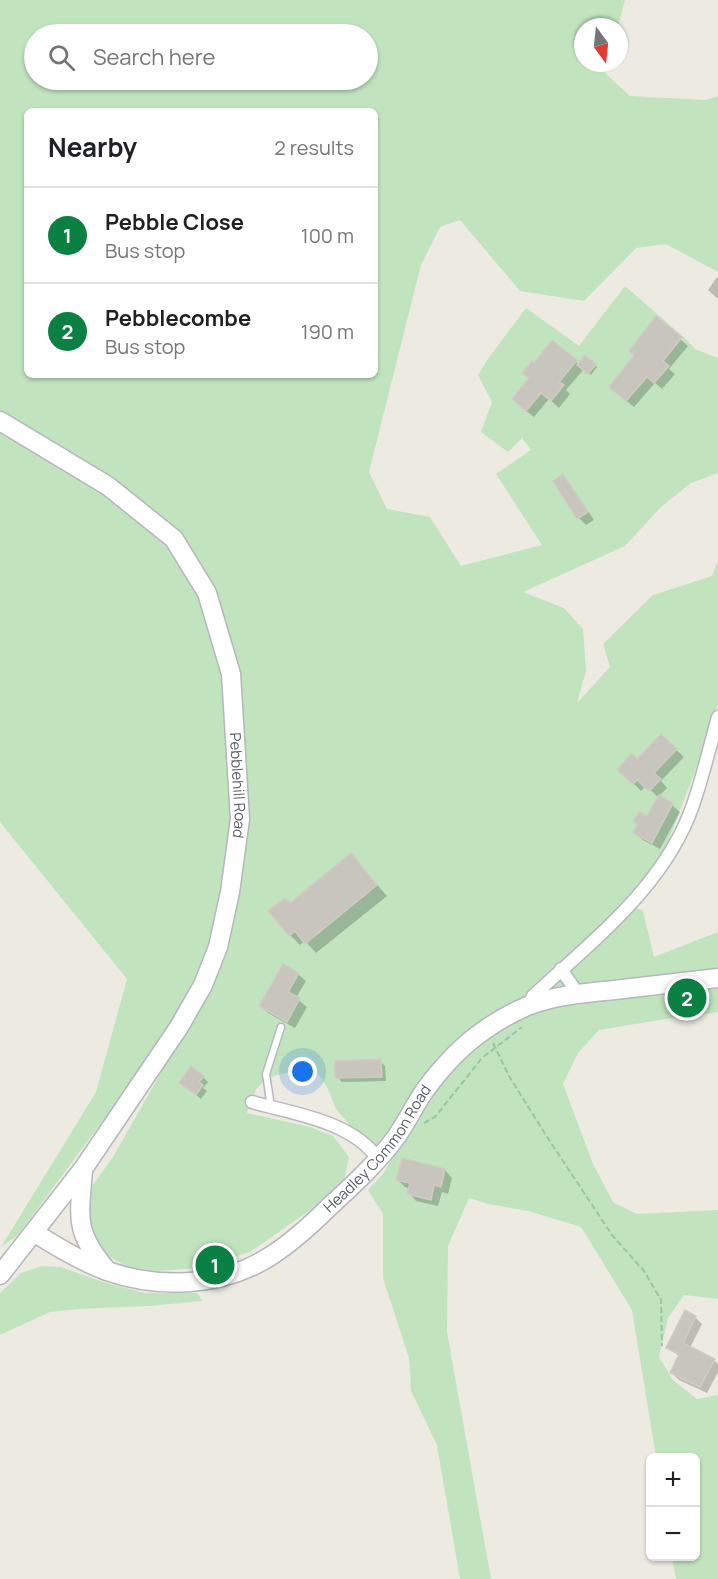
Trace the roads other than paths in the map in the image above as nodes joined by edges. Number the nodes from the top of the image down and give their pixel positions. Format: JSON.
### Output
{"nodes":[{"id":1,"x":0,"y":421,"type":"edge"},
{"id":2,"x":718,"y":717,"type":"edge"},
{"id":3,"x":561,"y":969,"type":"junction"},
{"id":4,"x":718,"y":978,"type":"edge"},
{"id":5,"x":578,"y":994,"type":"junction"},
{"id":6,"x":528,"y":1006,"type":"junction"},
{"id":7,"x":281,"y":1027,"type":"dead end"},
{"id":8,"x":252,"y":1102,"type":"dead end"},
{"id":9,"x":272,"y":1107,"type":"junction"},
{"id":10,"x":378,"y":1159,"type":"junction"},
{"id":11,"x":83,"y":1169,"type":"junction"},
{"id":12,"x":34,"y":1233,"type":"junction"},
{"id":13,"x":107,"y":1271,"type":"junction"},
{"id":14,"x":0,"y":1275,"type":"edge"}],
"edges":[{"from":1,"to":11,"type":"main road","name":"Pebblehill Road"},
{"from":2,"to":3,"type":"street"},
{"from":3,"to":5,"type":"street"},
{"from":3,"to":6,"type":"street"},
{"from":4,"to":5,"type":"main road","name":"Headley Common Road"},
{"from":5,"to":6,"type":"main road","name":"Headley Common Road"},
{"from":6,"to":10,"type":"main road","name":"Headley Common Road"},
{"from":7,"to":9,"type":"lane"},
{"from":8,"to":9,"type":"street"},
{"from":9,"to":10,"type":"street"},
{"from":10,"to":13,"type":"main road","name":"Headley Common Road"},
{"from":11,"to":12,"type":"main road","name":"Pebblehill Road"},
{"from":11,"to":13,"type":"main road"},
{"from":12,"to":13,"type":"main road","name":"Headley Common Road"},
{"from":12,"to":14,"type":"main road","name":"Pebblehill Road"}]}
